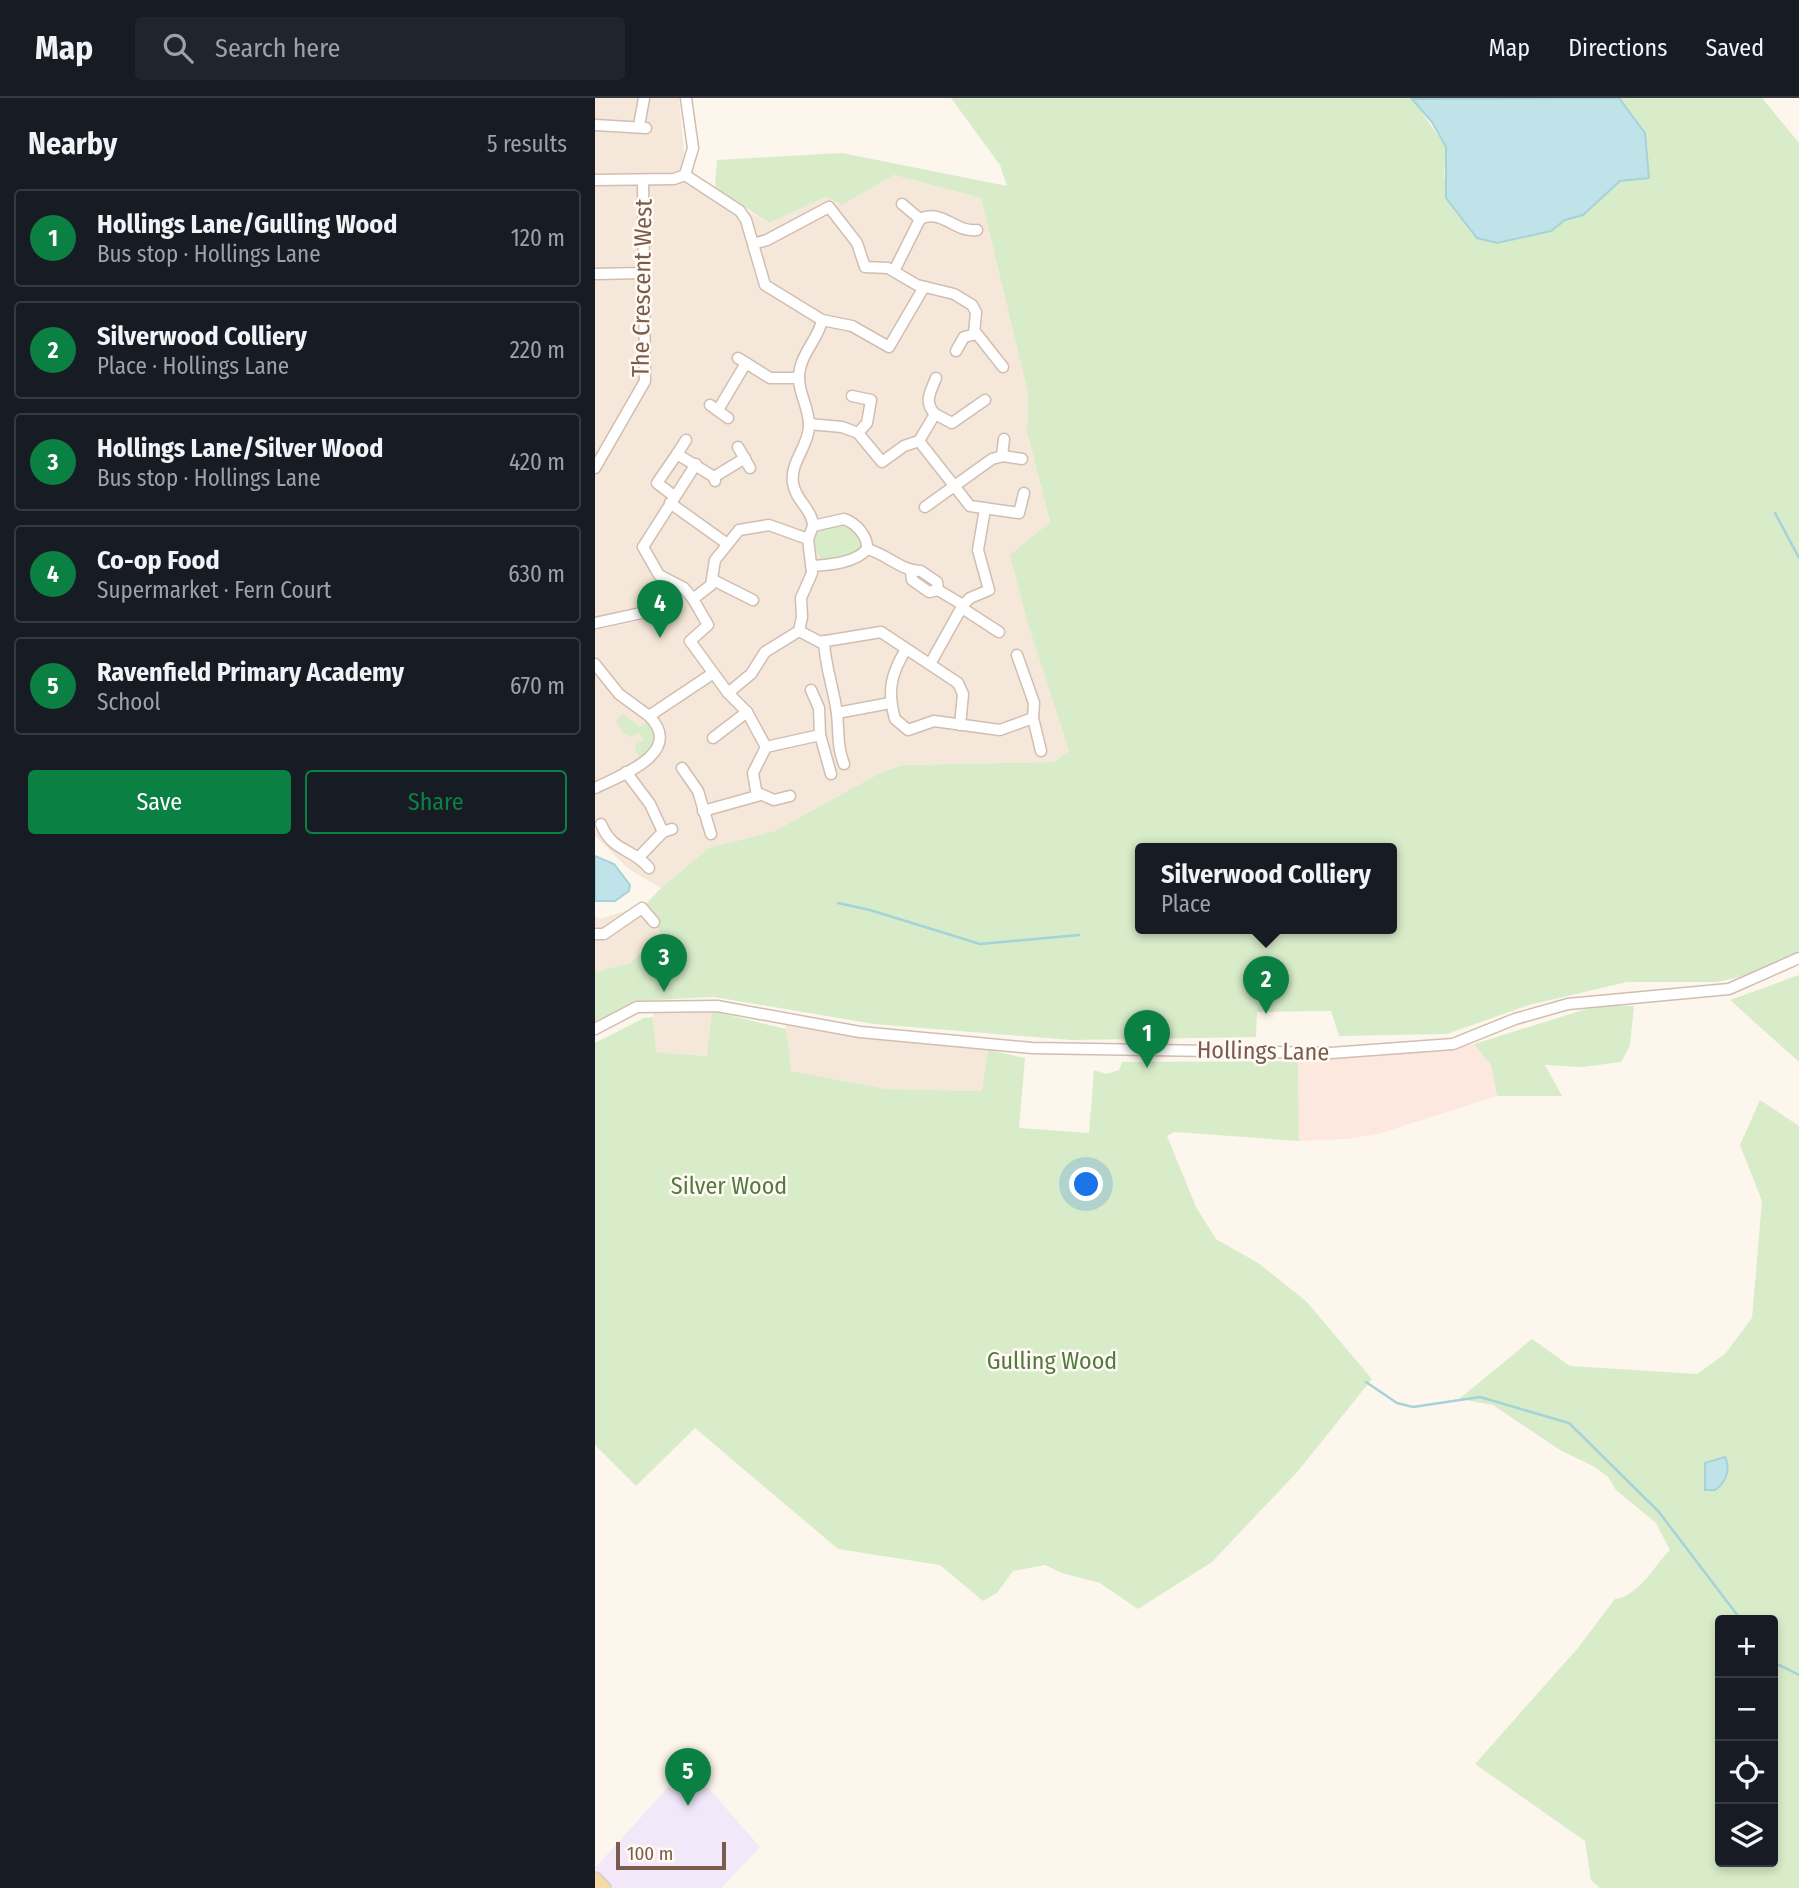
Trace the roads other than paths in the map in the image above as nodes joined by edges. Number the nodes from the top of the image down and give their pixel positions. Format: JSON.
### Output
{"nodes":[{"id":1,"x":644,"y":98,"type":"edge"},
{"id":2,"x":686,"y":98,"type":"edge"},
{"id":3,"x":595,"y":125,"type":"edge"},
{"id":4,"x":685,"y":175,"type":"junction"},
{"id":5,"x":595,"y":180,"type":"edge"},
{"id":6,"x":643,"y":180,"type":"junction"},
{"id":7,"x":902,"y":204,"type":"dead end"},
{"id":8,"x":920,"y":219,"type":"junction"},
{"id":9,"x":977,"y":230,"type":"dead end"},
{"id":10,"x":753,"y":244,"type":"junction"},
{"id":11,"x":894,"y":271,"type":"junction"},
{"id":12,"x":643,"y":273,"type":"junction"},
{"id":13,"x":595,"y":274,"type":"edge"},
{"id":14,"x":924,"y":287,"type":"junction"},
{"id":15,"x":822,"y":320,"type":"junction"},
{"id":16,"x":974,"y":334,"type":"junction"},
{"id":17,"x":955,"y":351,"type":"dead end"},
{"id":18,"x":1003,"y":367,"type":"dead end"},
{"id":19,"x":936,"y":378,"type":"dead end"},
{"id":20,"x":799,"y":379,"type":"junction"},
{"id":21,"x":852,"y":396,"type":"dead end"},
{"id":22,"x":985,"y":400,"type":"dead end"},
{"id":23,"x":935,"y":414,"type":"junction"},
{"id":24,"x":727,"y":418,"type":"dead end"},
{"id":25,"x":809,"y":425,"type":"junction"},
{"id":26,"x":858,"y":433,"type":"junction"},
{"id":27,"x":1004,"y":439,"type":"dead end"},
{"id":28,"x":686,"y":440,"type":"dead end"},
{"id":29,"x":919,"y":441,"type":"junction"},
{"id":30,"x":737,"y":447,"type":"dead end"},
{"id":31,"x":677,"y":454,"type":"junction"},
{"id":32,"x":1002,"y":456,"type":"junction"},
{"id":33,"x":1022,"y":458,"type":"dead end"},
{"id":34,"x":695,"y":465,"type":"junction"},
{"id":35,"x":595,"y":468,"type":"edge"},
{"id":36,"x":953,"y":486,"type":"junction"},
{"id":37,"x":1024,"y":493,"type":"dead end"},
{"id":38,"x":672,"y":500,"type":"junction"},
{"id":39,"x":925,"y":508,"type":"dead end"},
{"id":40,"x":985,"y":509,"type":"junction"},
{"id":41,"x":813,"y":526,"type":"junction"},
{"id":42,"x":808,"y":538,"type":"junction"},
{"id":43,"x":726,"y":543,"type":"junction"},
{"id":44,"x":867,"y":549,"type":"junction"},
{"id":45,"x":812,"y":566,"type":"junction"},
{"id":46,"x":713,"y":580,"type":"junction"},
{"id":47,"x":693,"y":599,"type":"junction"},
{"id":48,"x":753,"y":600,"type":"dead end"},
{"id":49,"x":963,"y":607,"type":"junction"},
{"id":50,"x":646,"y":612,"type":"dead end"},
{"id":51,"x":595,"y":623,"type":"edge"},
{"id":52,"x":799,"y":631,"type":"junction"},
{"id":53,"x":999,"y":632,"type":"dead end"},
{"id":54,"x":824,"y":641,"type":"junction"},
{"id":55,"x":906,"y":649,"type":"junction"},
{"id":56,"x":1017,"y":655,"type":"dead end"},
{"id":57,"x":595,"y":664,"type":"edge"},
{"id":58,"x":930,"y":664,"type":"junction"},
{"id":59,"x":712,"y":674,"type":"junction"},
{"id":60,"x":811,"y":690,"type":"dead end"},
{"id":61,"x":729,"y":693,"type":"junction"},
{"id":62,"x":890,"y":703,"type":"junction"},
{"id":63,"x":747,"y":712,"type":"junction"},
{"id":64,"x":837,"y":713,"type":"junction"},
{"id":65,"x":649,"y":716,"type":"junction"},
{"id":66,"x":1033,"y":718,"type":"junction"},
{"id":67,"x":960,"y":725,"type":"junction"},
{"id":68,"x":820,"y":735,"type":"junction"},
{"id":69,"x":713,"y":738,"type":"dead end"},
{"id":70,"x":766,"y":747,"type":"junction"},
{"id":71,"x":1041,"y":751,"type":"dead end"},
{"id":72,"x":844,"y":764,"type":"dead end"},
{"id":73,"x":682,"y":768,"type":"dead end"},
{"id":74,"x":626,"y":772,"type":"junction"},
{"id":75,"x":831,"y":775,"type":"dead end"},
{"id":76,"x":595,"y":788,"type":"edge"},
{"id":77,"x":758,"y":793,"type":"junction"},
{"id":78,"x":790,"y":796,"type":"dead end"},
{"id":79,"x":703,"y":811,"type":"junction"},
{"id":80,"x":601,"y":824,"type":"dead end"},
{"id":81,"x":711,"y":834,"type":"dead end"},
{"id":82,"x":639,"y":857,"type":"junction"},
{"id":83,"x":649,"y":868,"type":"dead end"},
{"id":84,"x":654,"y":922,"type":"dead end"},
{"id":85,"x":595,"y":934,"type":"edge"},
{"id":86,"x":1799,"y":958,"type":"edge"},
{"id":87,"x":595,"y":1028,"type":"edge"},
{"id":88,"x":595,"y":1879,"type":"edge"},
{"id":89,"x":604,"y":1888,"type":"edge"}],
"edges":[{"from":1,"to":3,"type":"street"},
{"from":2,"to":4,"type":"street"},
{"from":4,"to":6,"type":"street"},
{"from":4,"to":10,"type":"street"},
{"from":5,"to":6,"type":"street"},
{"from":6,"to":12,"type":"street","name":"The Crescent West"},
{"from":7,"to":8,"type":"street"},
{"from":8,"to":9,"type":"street"},
{"from":8,"to":11,"type":"street"},
{"from":10,"to":11,"type":"street"},
{"from":10,"to":15,"type":"street"},
{"from":11,"to":14,"type":"street"},
{"from":12,"to":13,"type":"street"},
{"from":12,"to":35,"type":"street","name":"The Crescent West"},
{"from":14,"to":15,"type":"street"},
{"from":14,"to":16,"type":"street"},
{"from":15,"to":20,"type":"street"},
{"from":16,"to":17,"type":"street"},
{"from":16,"to":18,"type":"street"},
{"from":19,"to":23,"type":"street"},
{"from":20,"to":24,"type":"street"},
{"from":20,"to":25,"type":"street"},
{"from":21,"to":26,"type":"street"},
{"from":22,"to":23,"type":"street"},
{"from":23,"to":29,"type":"street"},
{"from":25,"to":26,"type":"street"},
{"from":25,"to":41,"type":"street"},
{"from":26,"to":29,"type":"street"},
{"from":27,"to":32,"type":"street"},
{"from":28,"to":31,"type":"street"},
{"from":29,"to":36,"type":"street"},
{"from":30,"to":34,"type":"street"},
{"from":31,"to":34,"type":"street"},
{"from":31,"to":38,"type":"street"},
{"from":32,"to":33,"type":"street"},
{"from":32,"to":36,"type":"street"},
{"from":34,"to":38,"type":"street"},
{"from":36,"to":39,"type":"street"},
{"from":36,"to":40,"type":"street"},
{"from":37,"to":40,"type":"street"},
{"from":38,"to":43,"type":"street"},
{"from":38,"to":47,"type":"street"},
{"from":40,"to":49,"type":"street"},
{"from":41,"to":42,"type":"street"},
{"from":41,"to":44,"type":"street"},
{"from":42,"to":43,"type":"street"},
{"from":42,"to":45,"type":"street"},
{"from":43,"to":46,"type":"street"},
{"from":44,"to":45,"type":"street"},
{"from":44,"to":49,"type":"street"},
{"from":45,"to":52,"type":"street"},
{"from":46,"to":47,"type":"street"},
{"from":46,"to":48,"type":"street"},
{"from":47,"to":59,"type":"street"},
{"from":49,"to":53,"type":"street"},
{"from":49,"to":58,"type":"street"},
{"from":50,"to":51,"type":"street"},
{"from":52,"to":54,"type":"street"},
{"from":52,"to":61,"type":"street"},
{"from":54,"to":55,"type":"street"},
{"from":54,"to":64,"type":"street"},
{"from":55,"to":58,"type":"street"},
{"from":55,"to":62,"type":"street"},
{"from":56,"to":66,"type":"street"},
{"from":57,"to":65,"type":"street"},
{"from":58,"to":67,"type":"street"},
{"from":59,"to":61,"type":"street"},
{"from":59,"to":65,"type":"street"},
{"from":60,"to":68,"type":"street"},
{"from":61,"to":63,"type":"street"},
{"from":62,"to":64,"type":"street"},
{"from":62,"to":67,"type":"street"},
{"from":63,"to":69,"type":"street"},
{"from":63,"to":70,"type":"street"},
{"from":64,"to":72,"type":"street"},
{"from":65,"to":74,"type":"street"},
{"from":66,"to":67,"type":"street"},
{"from":66,"to":71,"type":"street"},
{"from":68,"to":70,"type":"street"},
{"from":68,"to":75,"type":"street"},
{"from":70,"to":77,"type":"street"},
{"from":73,"to":79,"type":"street"},
{"from":74,"to":76,"type":"street"},
{"from":74,"to":82,"type":"street"},
{"from":77,"to":78,"type":"street"},
{"from":77,"to":79,"type":"street"},
{"from":79,"to":81,"type":"street"},
{"from":80,"to":82,"type":"street"},
{"from":82,"to":83,"type":"street"},
{"from":84,"to":85,"type":"street"},
{"from":86,"to":87,"type":"street","name":"Hollings Lane"},
{"from":88,"to":89,"type":"main road"}]}
